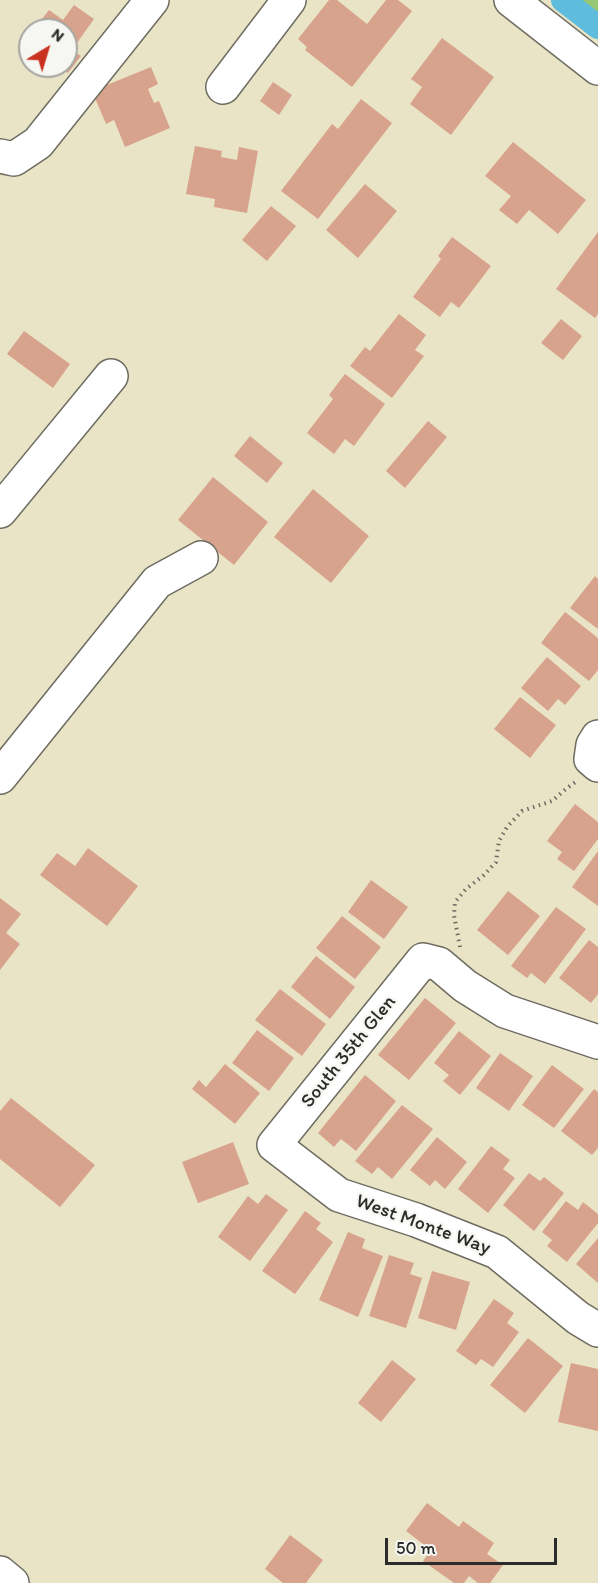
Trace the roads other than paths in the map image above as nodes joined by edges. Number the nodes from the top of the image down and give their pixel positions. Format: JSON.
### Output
{"nodes":[{"id":1,"x":152,"y":0,"type":"edge"},
{"id":2,"x":289,"y":0,"type":"edge"},
{"id":3,"x":511,"y":0,"type":"edge"},
{"id":4,"x":598,"y":68,"type":"edge"},
{"id":5,"x":223,"y":87,"type":"dead end"},
{"id":6,"x":0,"y":156,"type":"edge"},
{"id":7,"x":111,"y":375,"type":"dead end"},
{"id":8,"x":0,"y":511,"type":"edge"},
{"id":9,"x":201,"y":558,"type":"dead end"},
{"id":10,"x":0,"y":777,"type":"edge"},
{"id":11,"x":598,"y":1042,"type":"edge"},
{"id":12,"x":274,"y":1145,"type":"joint"},
{"id":13,"x":598,"y":1330,"type":"edge"},
{"id":14,"x":0,"y":1573,"type":"edge"},
{"id":15,"x":12,"y":1583,"type":"edge"}],
"edges":[{"from":1,"to":6,"type":"street"},
{"from":2,"to":5,"type":"street"},
{"from":3,"to":4,"type":"street"},
{"from":7,"to":8,"type":"street"},
{"from":9,"to":10,"type":"street"},
{"from":11,"to":12,"type":"street","name":"South 35th Glen"},
{"from":12,"to":13,"type":"street","name":"West Monte Way"},
{"from":14,"to":15,"type":"street"}]}
